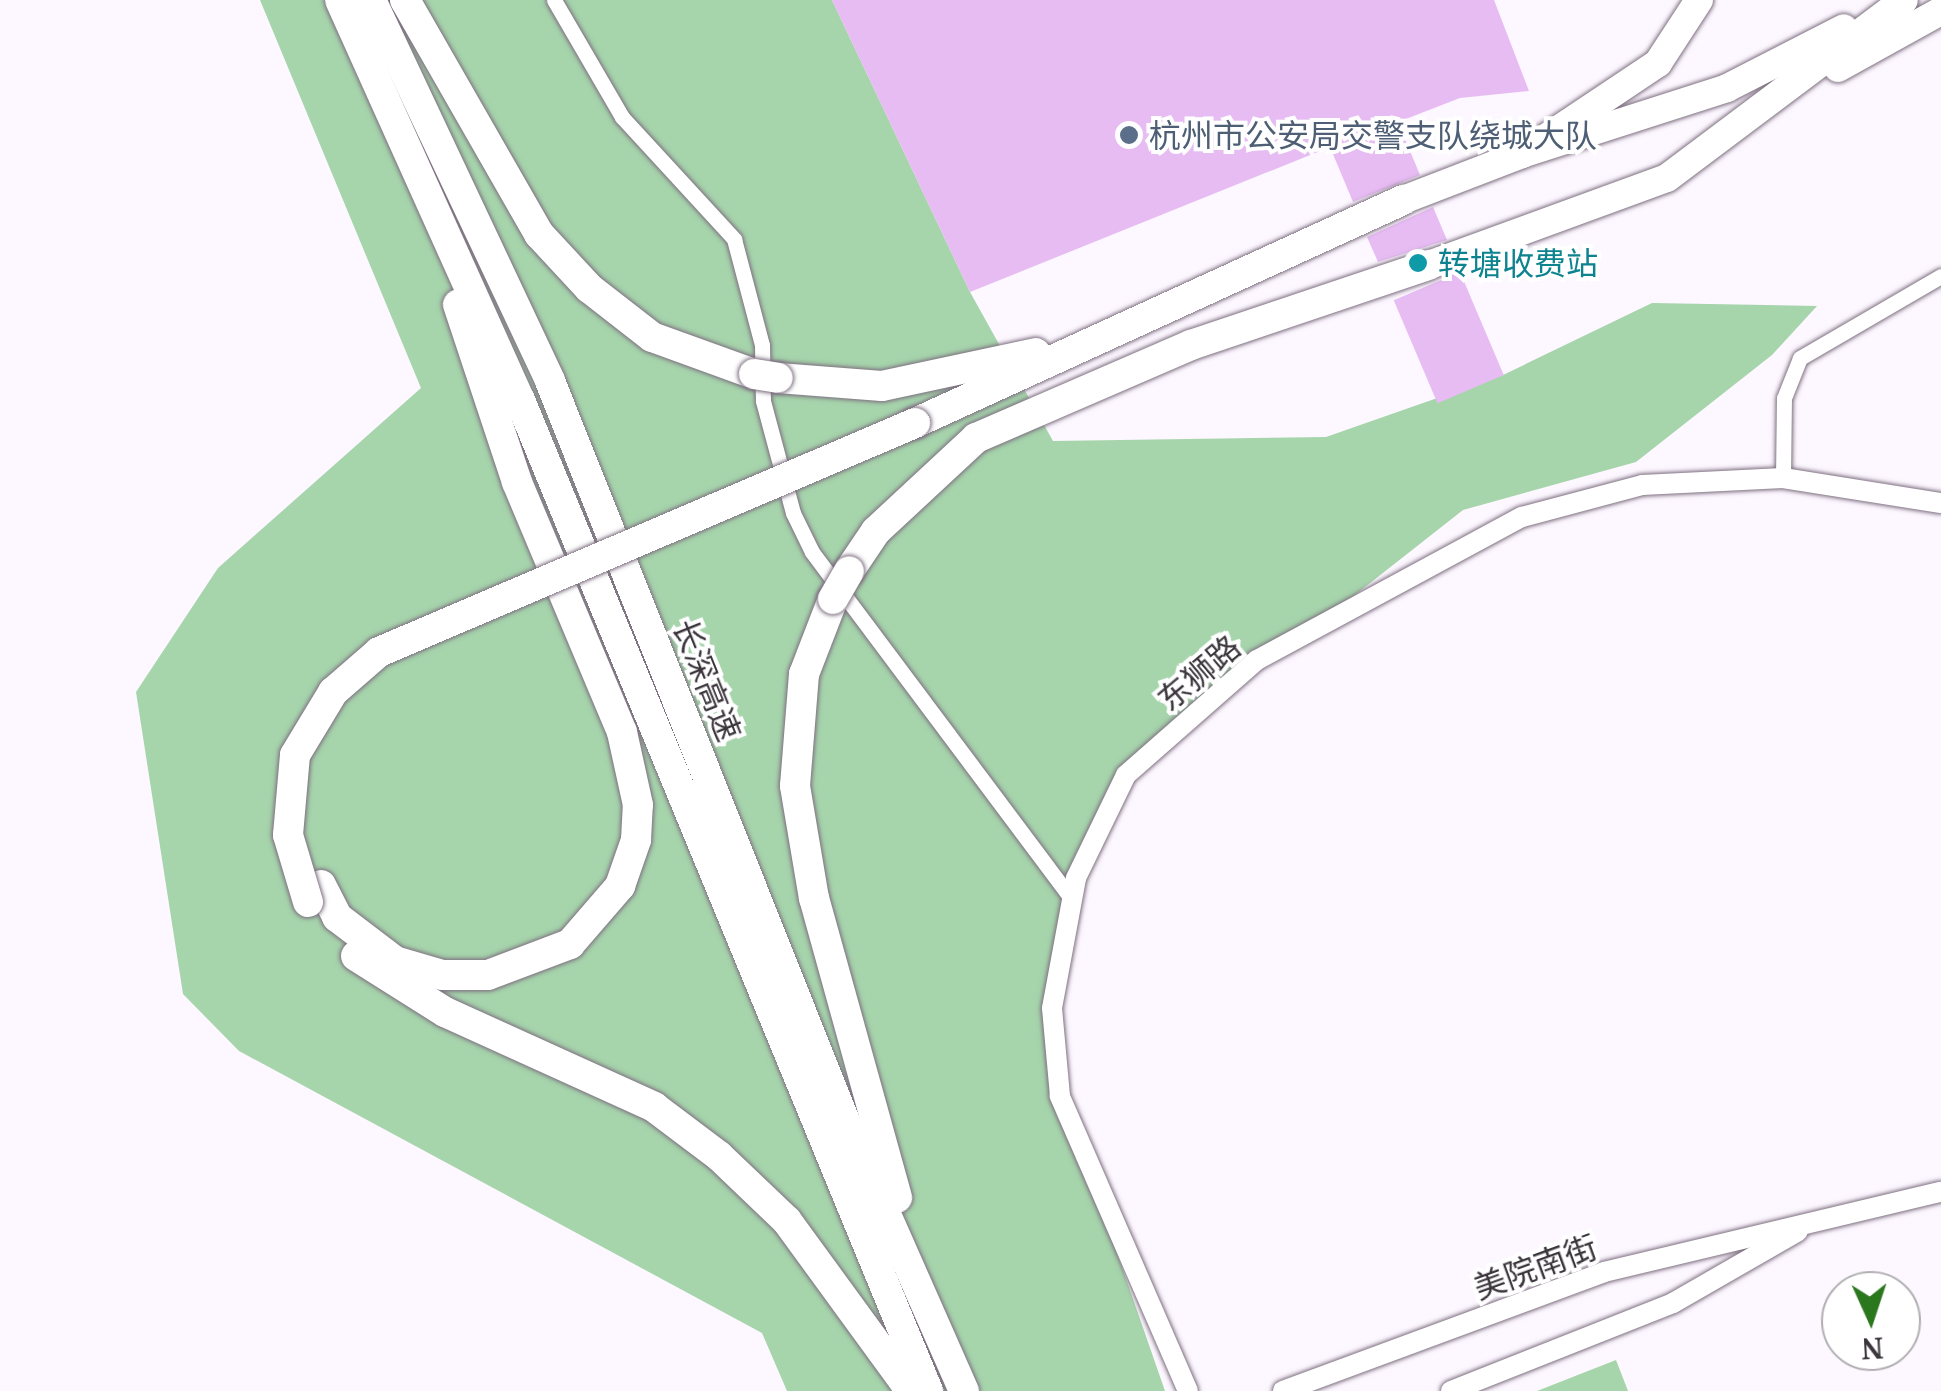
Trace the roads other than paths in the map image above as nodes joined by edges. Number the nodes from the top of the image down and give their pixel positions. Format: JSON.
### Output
{"nodes":[{"id":1,"x":405,"y":0,"type":"edge"},
{"id":2,"x":554,"y":0,"type":"edge"},
{"id":3,"x":1699,"y":0,"type":"edge"},
{"id":4,"x":1881,"y":0,"type":"edge"},
{"id":5,"x":1904,"y":0,"type":"edge"},
{"id":6,"x":351,"y":1,"type":"edge"},
{"id":7,"x":1941,"y":12,"type":"edge"},
{"id":8,"x":1773,"y":100,"type":"junction"},
{"id":9,"x":405,"y":151,"type":"junction"},
{"id":10,"x":1522,"y":154,"type":"junction"},
{"id":11,"x":1403,"y":200,"type":"joint"},
{"id":12,"x":1428,"y":265,"type":"joint"},
{"id":13,"x":1941,"y":276,"type":"edge"},
{"id":14,"x":1112,"y":334,"type":"junction"},
{"id":15,"x":1191,"y":345,"type":"junction"},
{"id":16,"x":919,"y":431,"type":"junction"},
{"id":17,"x":1784,"y":478,"type":"junction"},
{"id":18,"x":1941,"y":503,"type":"edge"},
{"id":19,"x":314,"y":894,"type":"junction"},
{"id":20,"x":1072,"y":899,"type":"junction"},
{"id":21,"x":1941,"y":1192,"type":"edge"},
{"id":22,"x":1815,"y":1222,"type":"junction"},
{"id":23,"x":929,"y":1307,"type":"junction"},
{"id":24,"x":912,"y":1391,"type":"edge"},
{"id":25,"x":928,"y":1391,"type":"edge"},
{"id":26,"x":964,"y":1391,"type":"edge"},
{"id":27,"x":1188,"y":1391,"type":"edge"},
{"id":28,"x":1282,"y":1391,"type":"edge"},
{"id":29,"x":1450,"y":1391,"type":"edge"}],
"edges":[{"from":1,"to":14,"type":"highway"},
{"from":2,"to":20,"type":"street"},
{"from":3,"to":10,"type":"highway"},
{"from":4,"to":10,"type":"highway"},
{"from":5,"to":8,"type":"highway"},
{"from":6,"to":9,"type":"highway","name":"长深高速"},
{"from":6,"to":23,"type":"highway","name":"长深高速"},
{"from":7,"to":8,"type":"highway"},
{"from":8,"to":12,"type":"highway"},
{"from":9,"to":19,"type":"highway"},
{"from":9,"to":25,"type":"highway","name":"长深高速"},
{"from":10,"to":11,"type":"highway"},
{"from":11,"to":14,"type":"highway"},
{"from":12,"to":15,"type":"highway"},
{"from":13,"to":17,"type":"street"},
{"from":14,"to":16,"type":"highway"},
{"from":15,"to":16,"type":"highway"},
{"from":15,"to":23,"type":"highway","bridge":true},
{"from":16,"to":19,"type":"highway","bridge":true},
{"from":17,"to":18,"type":"street","name":"东狮路"},
{"from":17,"to":20,"type":"street","name":"东狮路"},
{"from":19,"to":24,"type":"highway"},
{"from":20,"to":27,"type":"street","name":"东狮路"},
{"from":21,"to":22,"type":"street","name":"美院南街"},
{"from":22,"to":28,"type":"street","name":"美院南街"},
{"from":22,"to":29,"type":"street","name":"美院南街"},
{"from":23,"to":26,"type":"highway","name":"长深高速"}]}
